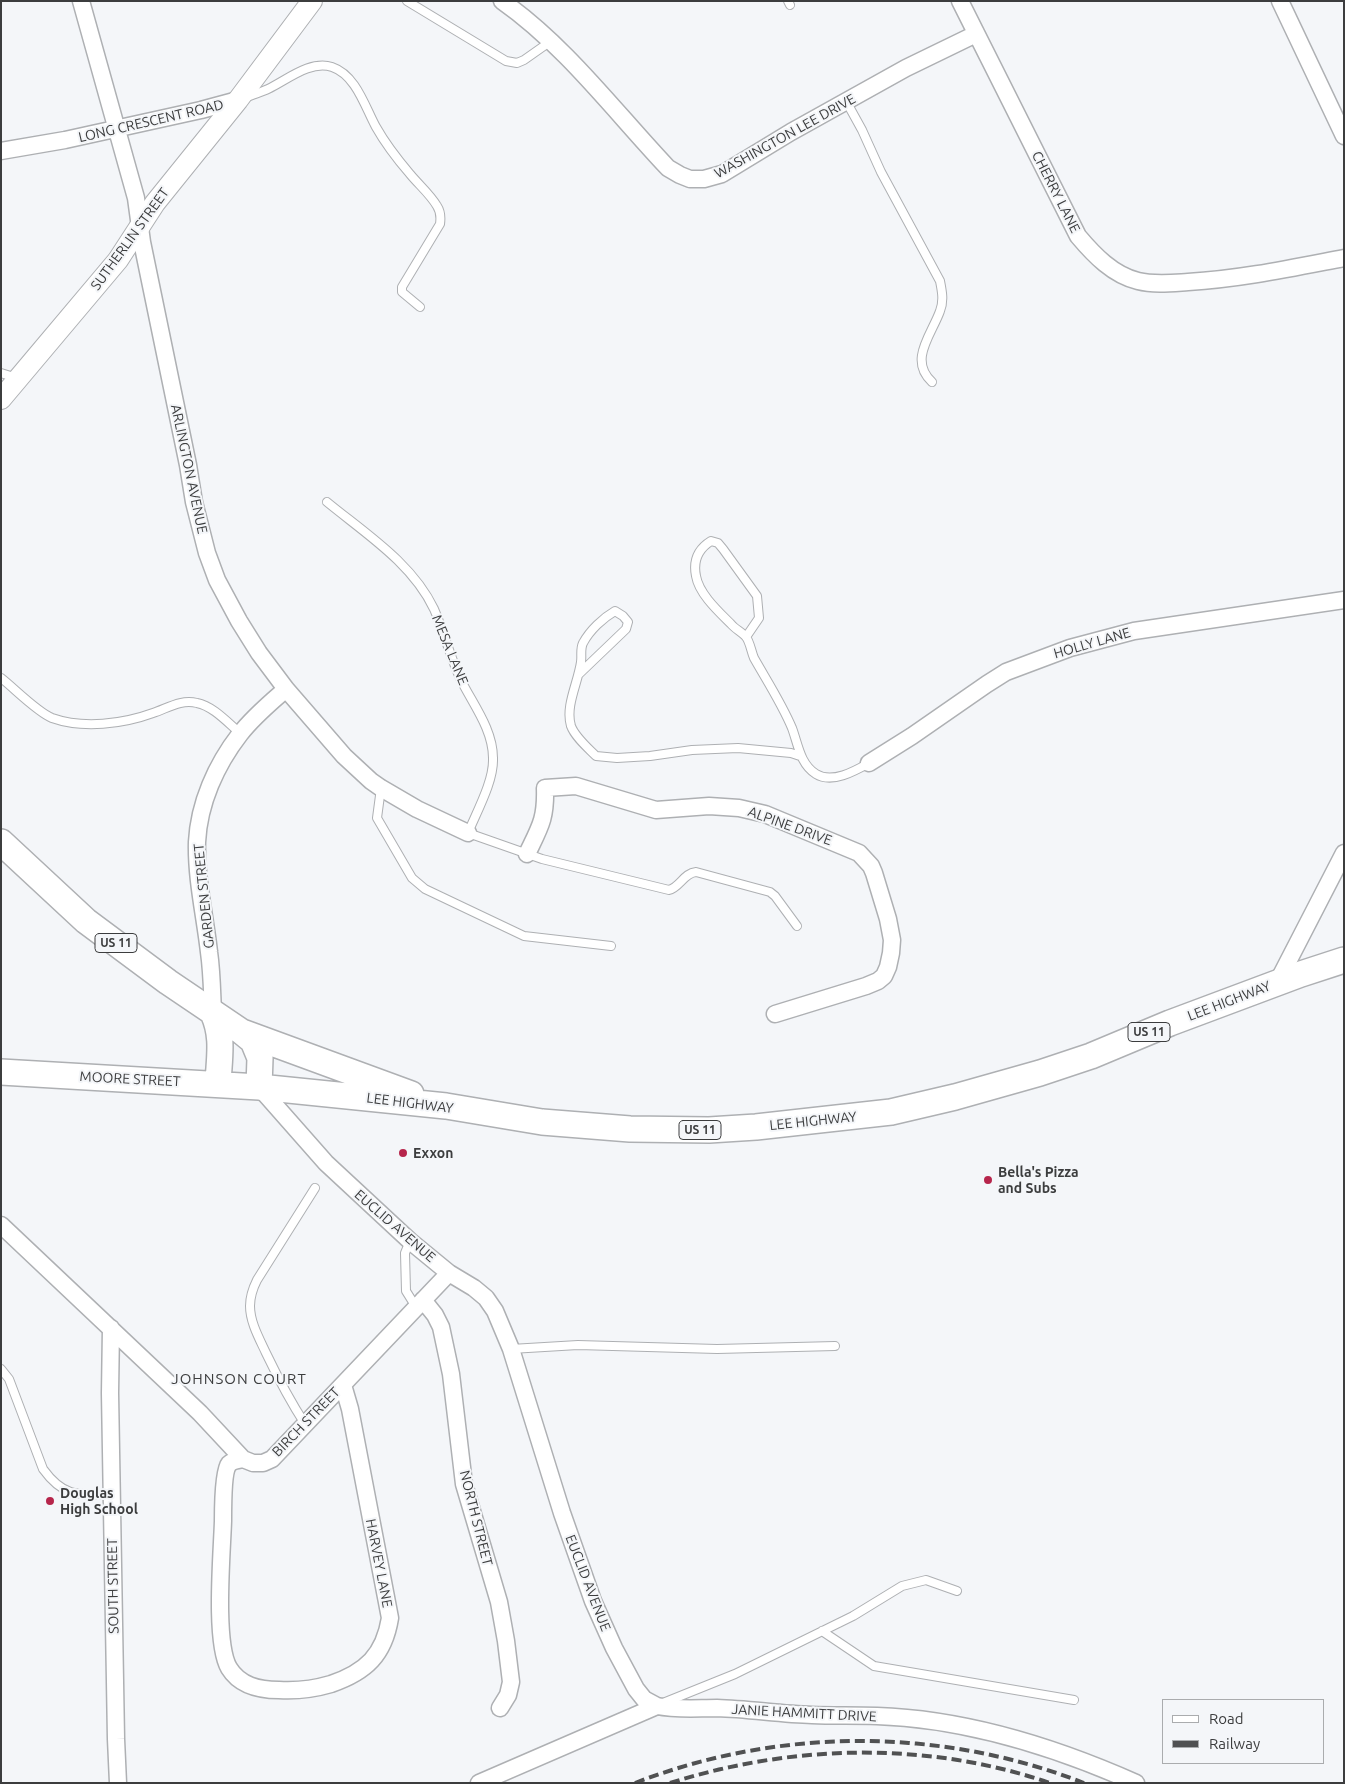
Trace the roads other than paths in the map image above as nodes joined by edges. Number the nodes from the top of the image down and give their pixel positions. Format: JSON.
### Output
{"nodes":[{"id":1,"x":81,"y":1,"type":"edge"},
{"id":2,"x":312,"y":1,"type":"edge"},
{"id":3,"x":408,"y":1,"type":"edge"},
{"id":4,"x":502,"y":1,"type":"edge"},
{"id":5,"x":960,"y":1,"type":"edge"},
{"id":6,"x":1280,"y":1,"type":"edge"},
{"id":7,"x":976,"y":34,"type":"junction"},
{"id":8,"x":551,"y":41,"type":"junction"},
{"id":9,"x":238,"y":100,"type":"junction"},
{"id":10,"x":846,"y":102,"type":"junction"},
{"id":11,"x":116,"y":128,"type":"junction"},
{"id":12,"x":1344,"y":136,"type":"edge"},
{"id":13,"x":1,"y":151,"type":"edge"},
{"id":14,"x":140,"y":226,"type":"junction"},
{"id":15,"x":1344,"y":258,"type":"edge"},
{"id":16,"x":420,"y":308,"type":"dead end"},
{"id":17,"x":10,"y":376,"type":"edge"},
{"id":18,"x":932,"y":382,"type":"dead end"},
{"id":19,"x":1,"y":399,"type":"edge"},
{"id":20,"x":327,"y":502,"type":"dead end"},
{"id":21,"x":1344,"y":600,"type":"edge"},
{"id":22,"x":746,"y":637,"type":"junction"},
{"id":23,"x":579,"y":674,"type":"junction"},
{"id":24,"x":1,"y":678,"type":"edge"},
{"id":25,"x":286,"y":689,"type":"junction"},
{"id":26,"x":240,"y":733,"type":"junction"},
{"id":27,"x":800,"y":756,"type":"junction"},
{"id":28,"x":869,"y":763,"type":"joint"},
{"id":29,"x":381,"y":788,"type":"junction"},
{"id":30,"x":468,"y":833,"type":"junction"},
{"id":31,"x":1,"y":842,"type":"edge"},
{"id":32,"x":1344,"y":853,"type":"edge"},
{"id":33,"x":527,"y":854,"type":"junction"},
{"id":34,"x":797,"y":926,"type":"dead end"},
{"id":35,"x":611,"y":946,"type":"dead end"},
{"id":36,"x":1344,"y":960,"type":"edge"},
{"id":37,"x":1277,"y":983,"type":"junction"},
{"id":38,"x":213,"y":1014,"type":"junction"},
{"id":39,"x":776,"y":1014,"type":"dead end"},
{"id":40,"x":242,"y":1032,"type":"junction"},
{"id":41,"x":1,"y":1072,"type":"edge"},
{"id":42,"x":218,"y":1084,"type":"junction"},
{"id":43,"x":259,"y":1087,"type":"junction"},
{"id":44,"x":446,"y":1106,"type":"junction"},
{"id":45,"x":315,"y":1188,"type":"dead end"},
{"id":46,"x":1,"y":1225,"type":"edge"},
{"id":47,"x":410,"y":1241,"type":"junction"},
{"id":48,"x":449,"y":1273,"type":"junction"},
{"id":49,"x":420,"y":1303,"type":"junction"},
{"id":50,"x":110,"y":1328,"type":"junction"},
{"id":51,"x":835,"y":1346,"type":"dead end"},
{"id":52,"x":511,"y":1349,"type":"junction"},
{"id":53,"x":1,"y":1369,"type":"edge"},
{"id":54,"x":342,"y":1385,"type":"junction"},
{"id":55,"x":305,"y":1424,"type":"junction"},
{"id":56,"x":243,"y":1459,"type":"junction"},
{"id":57,"x":112,"y":1494,"type":"junction"},
{"id":58,"x":957,"y":1591,"type":"dead end"},
{"id":59,"x":822,"y":1631,"type":"junction"},
{"id":60,"x":1074,"y":1700,"type":"dead end"},
{"id":61,"x":657,"y":1706,"type":"junction"},
{"id":62,"x":500,"y":1708,"type":"dead end"},
{"id":63,"x":118,"y":1783,"type":"edge"},
{"id":64,"x":479,"y":1783,"type":"edge"},
{"id":65,"x":1136,"y":1783,"type":"edge"}],
"edges":[{"from":1,"to":11,"type":"street","name":"ARLINGTON AVENUE"},
{"from":2,"to":9,"type":"street","name":"LONG CRESCENT ROAD"},
{"from":3,"to":8,"type":"lane"},
{"from":4,"to":8,"type":"street","name":"WASHINGTON LEE DRIVE"},
{"from":5,"to":7,"type":"street","name":"CHERRY LANE"},
{"from":6,"to":12,"type":"street"},
{"from":7,"to":10,"type":"street","name":"WASHINGTON LEE DRIVE"},
{"from":7,"to":15,"type":"street","name":"CHERRY LANE"},
{"from":8,"to":10,"type":"street","name":"WASHINGTON LEE DRIVE"},
{"from":9,"to":11,"type":"street","name":"LONG CRESCENT ROAD"},
{"from":9,"to":14,"type":"street","name":"SUTHERLIN STREET"},
{"from":9,"to":16,"type":"lane"},
{"from":10,"to":18,"type":"lane"},
{"from":11,"to":13,"type":"street","name":"LONG CRESCENT ROAD"},
{"from":11,"to":14,"type":"street","name":"ARLINGTON AVENUE"},
{"from":14,"to":17,"type":"street","name":"SUTHERLIN STREET"},
{"from":14,"to":25,"type":"street","name":"ARLINGTON AVENUE"},
{"from":17,"to":19,"type":"street","name":"SUTHERLIN STREET"},
{"from":20,"to":30,"type":"lane","name":"MESA LANE"},
{"from":21,"to":28,"type":"street","name":"HOLLY LANE"},
{"from":22,"to":22,"type":"lane"},
{"from":22,"to":27,"type":"lane"},
{"from":23,"to":23,"type":"lane"},
{"from":23,"to":27,"type":"lane"},
{"from":24,"to":26,"type":"lane"},
{"from":25,"to":26,"type":"street","name":"GARDEN STREET"},
{"from":25,"to":29,"type":"street","name":"ARLINGTON AVENUE"},
{"from":26,"to":38,"type":"street","name":"GARDEN STREET"},
{"from":27,"to":28,"type":"lane"},
{"from":29,"to":30,"type":"street","name":"ARLINGTON AVENUE"},
{"from":29,"to":35,"type":"lane"},
{"from":30,"to":33,"type":"lane"},
{"from":31,"to":38,"type":"main road","number":"US 11"},
{"from":32,"to":37,"type":"street"},
{"from":33,"to":34,"type":"lane"},
{"from":33,"to":39,"type":"street","name":"ALPINE DRIVE"},
{"from":36,"to":37,"type":"main road","name":"LEE HIGHWAY","number":"US 11"},
{"from":37,"to":44,"type":"main road","name":"LEE HIGHWAY","number":"US 11"},
{"from":38,"to":40,"type":"main road","number":"US 11"},
{"from":38,"to":42,"type":"main road"},
{"from":40,"to":43,"type":"main road","number":"US 11"},
{"from":40,"to":44,"type":"main road"},
{"from":41,"to":42,"type":"main road","name":"MOORE STREET"},
{"from":42,"to":43,"type":"main road","name":"MOORE STREET"},
{"from":43,"to":44,"type":"main road","name":"LEE HIGHWAY","number":"US 11"},
{"from":43,"to":47,"type":"street","name":"EUCLID AVENUE"},
{"from":45,"to":55,"type":"lane"},
{"from":46,"to":50,"type":"street"},
{"from":47,"to":48,"type":"street","name":"EUCLID AVENUE"},
{"from":47,"to":49,"type":"lane"},
{"from":48,"to":49,"type":"street","name":"BIRCH STREET"},
{"from":48,"to":52,"type":"street","name":"EUCLID AVENUE"},
{"from":49,"to":54,"type":"street","name":"BIRCH STREET"},
{"from":49,"to":62,"type":"street","name":"NORTH STREET"},
{"from":50,"to":56,"type":"street"},
{"from":50,"to":57,"type":"street","name":"SOUTH STREET"},
{"from":51,"to":52,"type":"lane"},
{"from":52,"to":61,"type":"street","name":"EUCLID AVENUE"},
{"from":53,"to":57,"type":"lane"},
{"from":54,"to":55,"type":"street","name":"BIRCH STREET"},
{"from":54,"to":56,"type":"street","name":"HARVEY LANE"},
{"from":55,"to":56,"type":"street","name":"BIRCH STREET"},
{"from":57,"to":63,"type":"street","name":"SOUTH STREET"},
{"from":58,"to":59,"type":"lane"},
{"from":59,"to":60,"type":"lane"},
{"from":59,"to":61,"type":"lane"},
{"from":61,"to":64,"type":"street","name":"JANIE HAMMITT DRIVE"},
{"from":61,"to":65,"type":"street","name":"JANIE HAMMITT DRIVE"}]}
